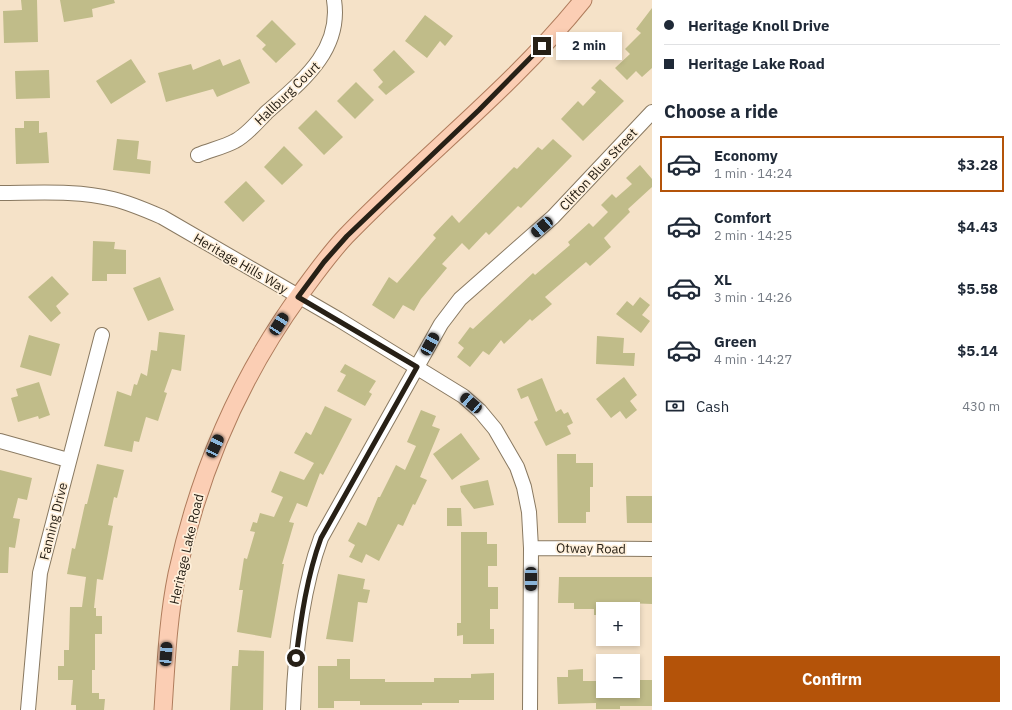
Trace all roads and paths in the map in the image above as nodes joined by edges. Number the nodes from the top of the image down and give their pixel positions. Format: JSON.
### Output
{"nodes":[{"id":1,"x":334,"y":0,"type":"edge"},
{"id":2,"x":583,"y":0,"type":"edge"},
{"id":3,"x":652,"y":112,"type":"edge"},
{"id":4,"x":198,"y":155,"type":"dead end"},
{"id":5,"x":0,"y":193,"type":"edge"},
{"id":6,"x":298,"y":297,"type":"junction"},
{"id":7,"x":102,"y":336,"type":"dead end"},
{"id":8,"x":417,"y":367,"type":"junction"},
{"id":9,"x":0,"y":441,"type":"edge"},
{"id":10,"x":68,"y":460,"type":"junction"},
{"id":11,"x":531,"y":548,"type":"junction"},
{"id":12,"x":652,"y":549,"type":"edge"},
{"id":13,"x":28,"y":710,"type":"edge"},
{"id":14,"x":163,"y":710,"type":"edge"},
{"id":15,"x":294,"y":710,"type":"edge"},
{"id":16,"x":530,"y":710,"type":"edge"}],
"edges":[{"from":1,"to":4,"type":"street","name":"Hallburg Court"},
{"from":2,"to":6,"type":"main road","name":"Heritage Lake Road"},
{"from":3,"to":8,"type":"street","name":"Clifton Blue Street"},
{"from":5,"to":6,"type":"street","name":"Heritage Hills Way"},
{"from":6,"to":8,"type":"street","name":"Heritage Hills Way"},
{"from":6,"to":14,"type":"main road","name":"Heritage Lake Road"},
{"from":7,"to":10,"type":"street","name":"Fanning Drive"},
{"from":8,"to":11,"type":"street","name":"Heritage Hills Way"},
{"from":8,"to":15,"type":"street","name":"Clifton Blue Street"},
{"from":9,"to":10,"type":"street"},
{"from":10,"to":13,"type":"street","name":"Fanning Drive"},
{"from":11,"to":12,"type":"street","name":"Otway Road"},
{"from":11,"to":16,"type":"street","name":"Heritage Hills Way"}]}
